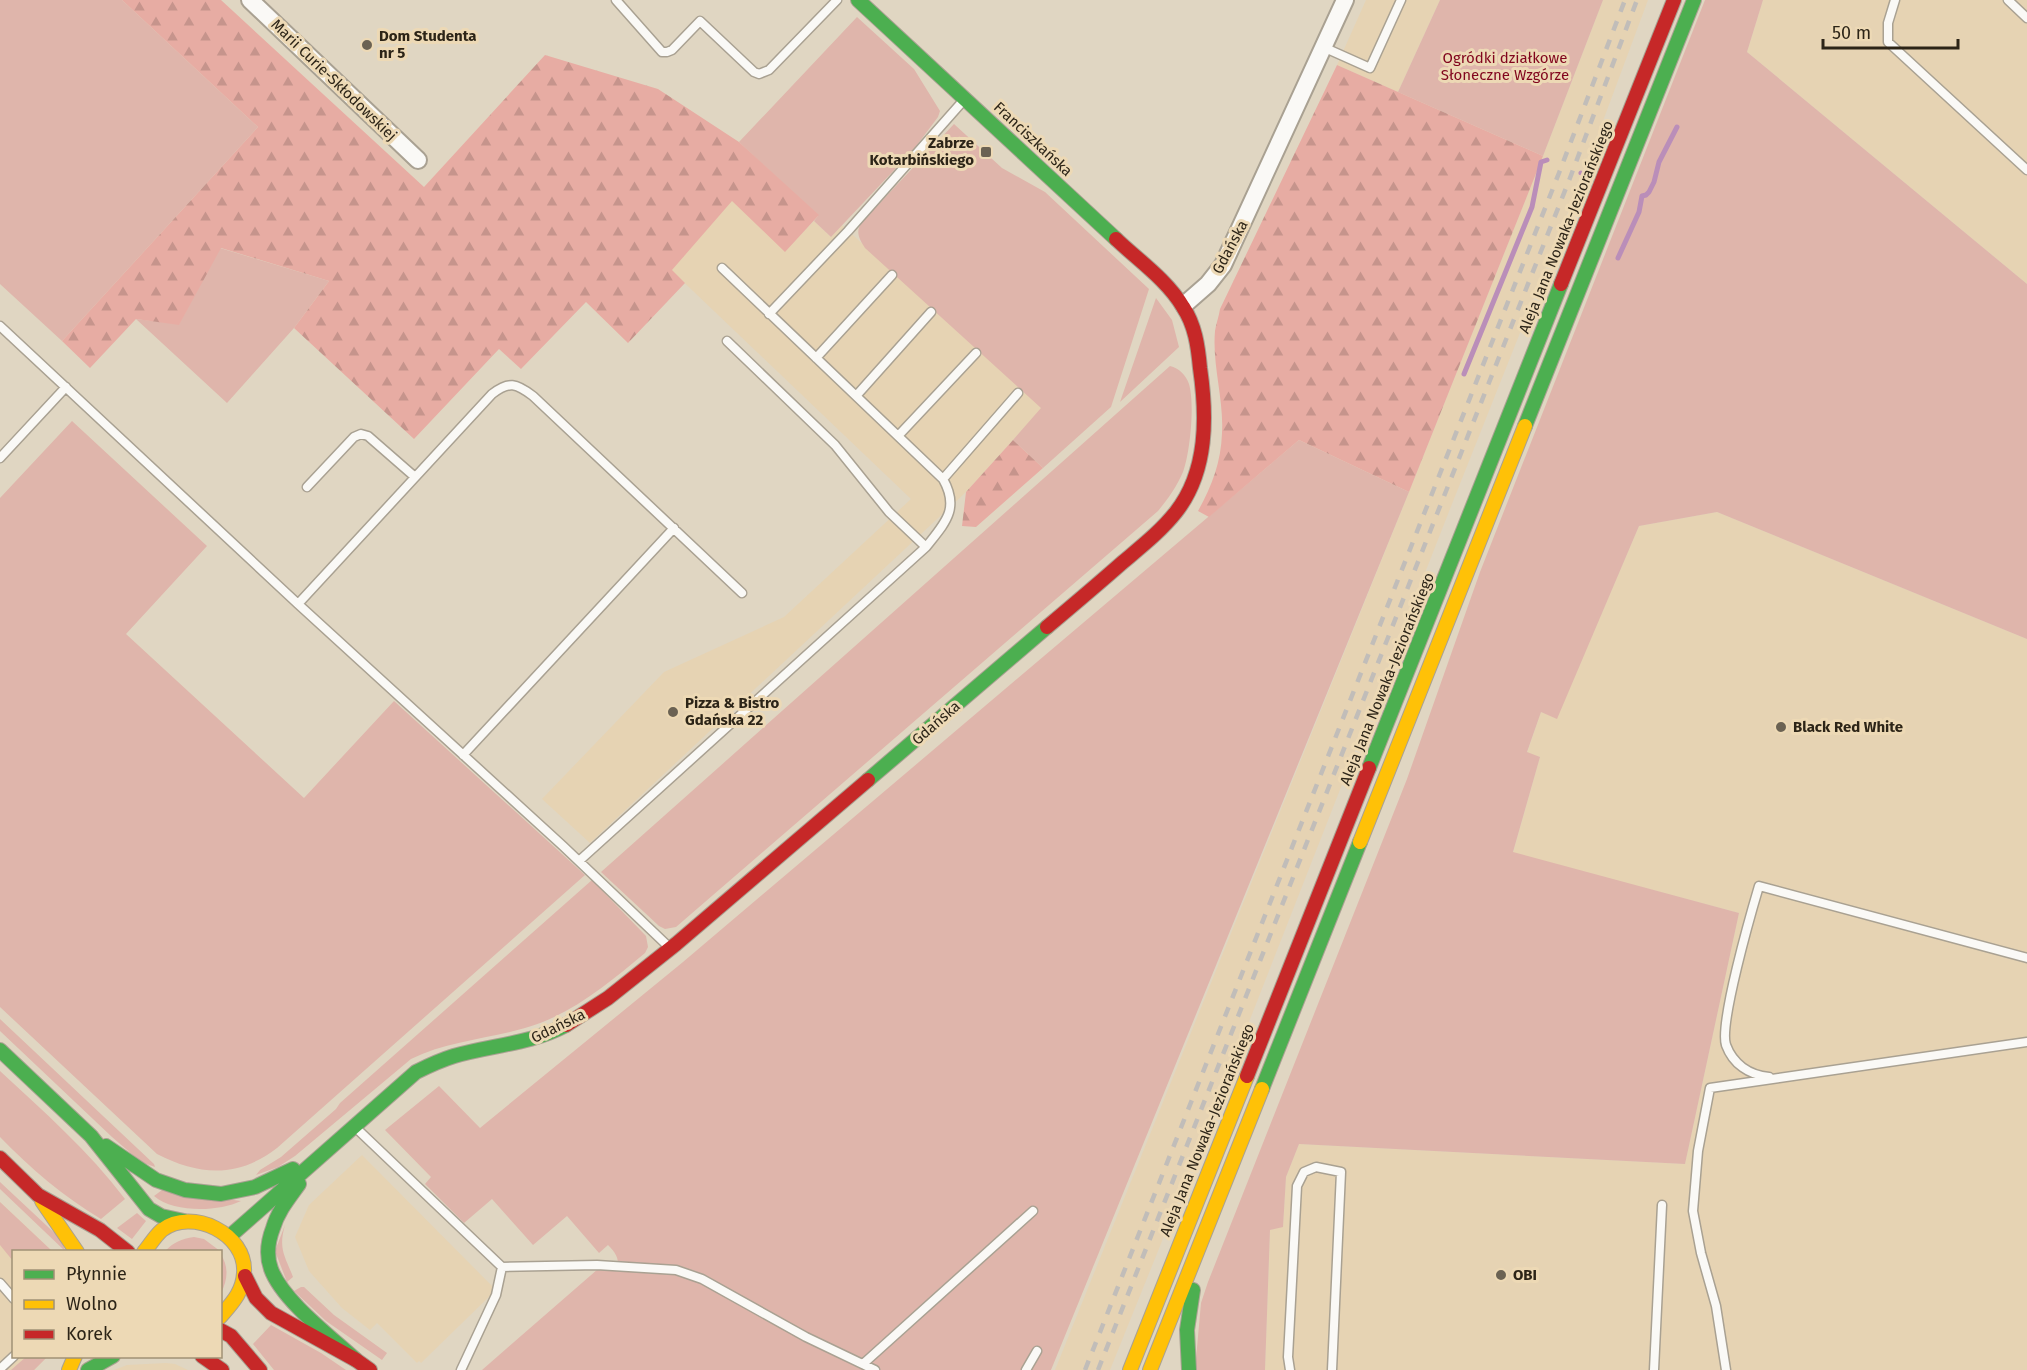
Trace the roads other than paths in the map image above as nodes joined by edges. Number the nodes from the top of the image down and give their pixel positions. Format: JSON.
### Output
{"nodes":[{"id":1,"x":250,"y":0,"type":"edge"},
{"id":2,"x":616,"y":0,"type":"edge"},
{"id":3,"x":837,"y":0,"type":"edge"},
{"id":4,"x":858,"y":0,"type":"edge"},
{"id":5,"x":1345,"y":0,"type":"edge"},
{"id":6,"x":1401,"y":0,"type":"edge"},
{"id":7,"x":1674,"y":0,"type":"edge"},
{"id":8,"x":1694,"y":0,"type":"edge"},
{"id":9,"x":1895,"y":0,"type":"edge"},
{"id":10,"x":2008,"y":0,"type":"edge"},
{"id":11,"x":2027,"y":18,"type":"edge"},
{"id":12,"x":1323,"y":47,"type":"junction"},
{"id":13,"x":965,"y":98,"type":"junction"},
{"id":14,"x":418,"y":160,"type":"dead end"},
{"id":15,"x":2027,"y":170,"type":"edge"},
{"id":16,"x":722,"y":268,"type":"dead end"},
{"id":17,"x":892,"y":274,"type":"dead end"},
{"id":18,"x":1184,"y":305,"type":"junction"},
{"id":19,"x":931,"y":312,"type":"dead end"},
{"id":20,"x":769,"y":314,"type":"junction"},
{"id":21,"x":0,"y":326,"type":"edge"},
{"id":22,"x":727,"y":341,"type":"dead end"},
{"id":23,"x":976,"y":353,"type":"dead end"},
{"id":24,"x":816,"y":358,"type":"junction"},
{"id":25,"x":66,"y":387,"type":"junction"},
{"id":26,"x":1018,"y":393,"type":"dead end"},
{"id":27,"x":856,"y":396,"type":"junction"},
{"id":28,"x":898,"y":436,"type":"junction"},
{"id":29,"x":1,"y":457,"type":"edge"},
{"id":30,"x":416,"y":477,"type":"junction"},
{"id":31,"x":943,"y":479,"type":"junction"},
{"id":32,"x":307,"y":487,"type":"dead end"},
{"id":33,"x":674,"y":528,"type":"junction"},
{"id":34,"x":926,"y":547,"type":"junction"},
{"id":35,"x":742,"y":593,"type":"dead end"},
{"id":36,"x":298,"y":604,"type":"junction"},
{"id":37,"x":463,"y":755,"type":"junction"},
{"id":38,"x":579,"y":861,"type":"junction"},
{"id":39,"x":670,"y":949,"type":"junction"},
{"id":40,"x":2027,"y":958,"type":"edge"},
{"id":41,"x":2027,"y":1042,"type":"edge"},
{"id":42,"x":0,"y":1050,"type":"edge"},
{"id":43,"x":1778,"y":1078,"type":"junction"},
{"id":44,"x":354,"y":1126,"type":"junction"},
{"id":45,"x":91,"y":1137,"type":"junction"},
{"id":46,"x":0,"y":1158,"type":"edge"},
{"id":47,"x":316,"y":1158,"type":"junction"},
{"id":48,"x":6,"y":1168,"type":"edge"},
{"id":49,"x":38,"y":1195,"type":"junction"},
{"id":50,"x":1662,"y":1205,"type":"dead end"},
{"id":51,"x":1033,"y":1211,"type":"dead end"},
{"id":52,"x":184,"y":1221,"type":"junction"},
{"id":53,"x":230,"y":1236,"type":"junction"},
{"id":54,"x":1203,"y":1237,"type":"junction"},
{"id":55,"x":77,"y":1250,"type":"edge"},
{"id":56,"x":127,"y":1250,"type":"edge"},
{"id":57,"x":145,"y":1250,"type":"edge"},
{"id":58,"x":502,"y":1267,"type":"junction"},
{"id":59,"x":245,"y":1276,"type":"junction"},
{"id":60,"x":0,"y":1283,"type":"edge"},
{"id":61,"x":12,"y":1297,"type":"edge"},
{"id":62,"x":222,"y":1315,"type":"edge"},
{"id":63,"x":222,"y":1331,"type":"edge"},
{"id":64,"x":1037,"y":1351,"type":"dead end"},
{"id":65,"x":12,"y":1358,"type":"edge"},
{"id":66,"x":93,"y":1358,"type":"edge"},
{"id":67,"x":109,"y":1358,"type":"edge"},
{"id":68,"x":205,"y":1358,"type":"edge"},
{"id":69,"x":356,"y":1360,"type":"junction"},
{"id":70,"x":863,"y":1364,"type":"junction"},
{"id":71,"x":0,"y":1368,"type":"edge"},
{"id":72,"x":80,"y":1370,"type":"edge"},
{"id":73,"x":88,"y":1370,"type":"edge"},
{"id":74,"x":222,"y":1370,"type":"edge"},
{"id":75,"x":260,"y":1370,"type":"edge"},
{"id":76,"x":370,"y":1370,"type":"edge"},
{"id":77,"x":461,"y":1370,"type":"edge"},
{"id":78,"x":875,"y":1370,"type":"edge"},
{"id":79,"x":1026,"y":1370,"type":"edge"},
{"id":80,"x":1130,"y":1370,"type":"edge"},
{"id":81,"x":1150,"y":1370,"type":"edge"},
{"id":82,"x":1188,"y":1370,"type":"edge"},
{"id":83,"x":1290,"y":1370,"type":"edge"},
{"id":84,"x":1332,"y":1370,"type":"edge"},
{"id":85,"x":1654,"y":1370,"type":"edge"},
{"id":86,"x":1726,"y":1370,"type":"edge"}],
"edges":[{"from":1,"to":14,"type":"street","name":"Marii Curie-Skłodowskiej"},
{"from":2,"to":3,"type":"lane"},
{"from":4,"to":13,"type":"main road","name":"Franciszkańska"},
{"from":5,"to":12,"type":"street","name":"Gdańska"},
{"from":6,"to":12,"type":"lane"},
{"from":7,"to":80,"type":"main road","name":"Aleja Jana Nowaka-Jeziorańskiego"},
{"from":8,"to":54,"type":"main road"},
{"from":9,"to":15,"type":"lane"},
{"from":10,"to":11,"type":"lane"},
{"from":12,"to":18,"type":"street","name":"Gdańska"},
{"from":13,"to":18,"type":"main road","name":"Franciszkańska"},
{"from":13,"to":20,"type":"lane"},
{"from":16,"to":20,"type":"lane"},
{"from":17,"to":24,"type":"lane"},
{"from":18,"to":39,"type":"main road","name":"Gdańska"},
{"from":19,"to":27,"type":"lane"},
{"from":20,"to":24,"type":"lane"},
{"from":21,"to":25,"type":"lane"},
{"from":22,"to":34,"type":"lane"},
{"from":23,"to":28,"type":"lane"},
{"from":24,"to":27,"type":"lane"},
{"from":25,"to":29,"type":"lane"},
{"from":25,"to":36,"type":"lane"},
{"from":26,"to":31,"type":"lane"},
{"from":27,"to":28,"type":"lane"},
{"from":28,"to":31,"type":"lane"},
{"from":30,"to":32,"type":"lane"},
{"from":30,"to":33,"type":"lane"},
{"from":30,"to":36,"type":"lane"},
{"from":31,"to":34,"type":"lane"},
{"from":33,"to":35,"type":"lane"},
{"from":33,"to":37,"type":"lane"},
{"from":34,"to":38,"type":"lane"},
{"from":36,"to":37,"type":"lane"},
{"from":37,"to":38,"type":"lane"},
{"from":38,"to":39,"type":"lane"},
{"from":39,"to":44,"type":"main road","name":"Gdańska"},
{"from":40,"to":43,"type":"lane"},
{"from":41,"to":43,"type":"lane"},
{"from":42,"to":45,"type":"main road"},
{"from":43,"to":86,"type":"lane"},
{"from":44,"to":47,"type":"main road","name":"Gdańska"},
{"from":44,"to":58,"type":"lane"},
{"from":45,"to":47,"type":"main road"},
{"from":45,"to":52,"type":"main road"},
{"from":46,"to":48,"type":"main road"},
{"from":47,"to":53,"type":"main road","name":"Gdańska"},
{"from":47,"to":69,"type":"main road"},
{"from":48,"to":49,"type":"main road"},
{"from":49,"to":55,"type":"main road"},
{"from":49,"to":56,"type":"main road"},
{"from":50,"to":85,"type":"lane"},
{"from":51,"to":70,"type":"lane"},
{"from":52,"to":53,"type":"main road"},
{"from":52,"to":57,"type":"main road"},
{"from":53,"to":59,"type":"main road"},
{"from":54,"to":81,"type":"main road"},
{"from":54,"to":82,"type":"main road"},
{"from":58,"to":70,"type":"lane"},
{"from":58,"to":77,"type":"lane"},
{"from":59,"to":62,"type":"main road"},
{"from":59,"to":69,"type":"main road"},
{"from":60,"to":61,"type":"lane"},
{"from":63,"to":75,"type":"main road"},
{"from":64,"to":79,"type":"lane"},
{"from":65,"to":71,"type":"lane"},
{"from":66,"to":72,"type":"main road"},
{"from":67,"to":73,"type":"main road"},
{"from":68,"to":74,"type":"main road"},
{"from":69,"to":76,"type":"main road"},
{"from":70,"to":78,"type":"lane"},
{"from":83,"to":84,"type":"lane"}]}
